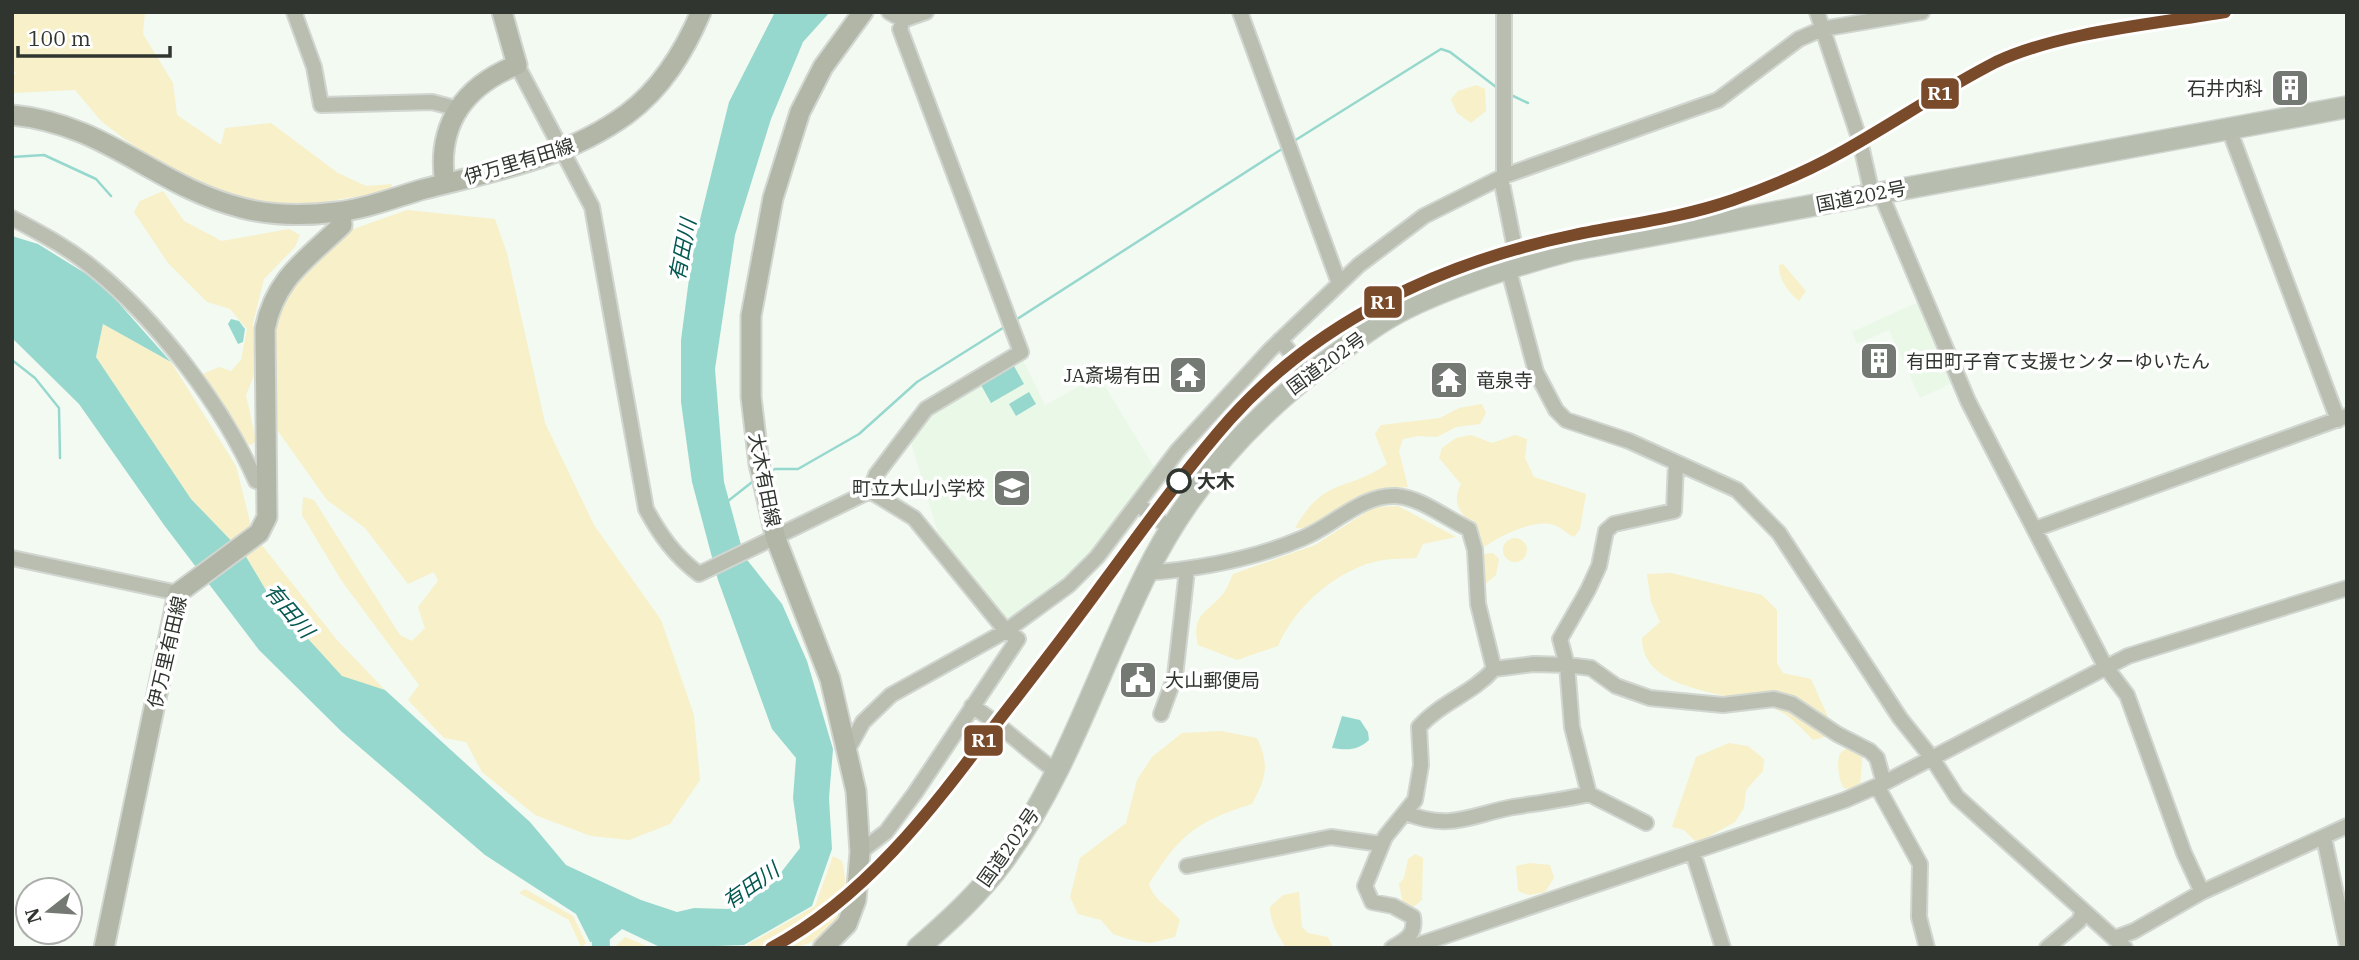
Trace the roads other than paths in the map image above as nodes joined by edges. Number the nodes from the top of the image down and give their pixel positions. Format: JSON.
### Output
{"nodes":[{"id":1,"x":294,"y":12,"type":"edge"},
{"id":2,"x":502,"y":12,"type":"edge"},
{"id":3,"x":701,"y":12,"type":"edge"},
{"id":4,"x":863,"y":12,"type":"edge"},
{"id":5,"x":889,"y":12,"type":"edge"},
{"id":6,"x":926,"y":12,"type":"edge"},
{"id":7,"x":1240,"y":12,"type":"edge"},
{"id":8,"x":1504,"y":12,"type":"edge"},
{"id":9,"x":1817,"y":12,"type":"edge"},
{"id":10,"x":1923,"y":12,"type":"edge"},
{"id":11,"x":904,"y":20,"type":"junction"},
{"id":12,"x":1822,"y":29,"type":"junction"},
{"id":13,"x":517,"y":65,"type":"junction"},
{"id":14,"x":2346,"y":107,"type":"edge"},
{"id":15,"x":459,"y":109,"type":"junction"},
{"id":16,"x":12,"y":115,"type":"edge"},
{"id":17,"x":2229,"y":129,"type":"junction"},
{"id":18,"x":563,"y":150,"type":"junction"},
{"id":19,"x":1502,"y":177,"type":"junction"},
{"id":20,"x":445,"y":184,"type":"junction"},
{"id":21,"x":1876,"y":193,"type":"junction"},
{"id":22,"x":341,"y":212,"type":"junction"},
{"id":23,"x":12,"y":218,"type":"edge"},
{"id":24,"x":1513,"y":266,"type":"junction"},
{"id":25,"x":1339,"y":283,"type":"junction"},
{"id":26,"x":1280,"y":340,"type":"junction"},
{"id":27,"x":1309,"y":375,"type":"junction"},
{"id":28,"x":2342,"y":418,"type":"edge"},
{"id":29,"x":1676,"y":463,"type":"junction"},
{"id":30,"x":266,"y":484,"type":"junction"},
{"id":31,"x":870,"y":491,"type":"junction"},
{"id":32,"x":1138,"y":504,"type":"junction"},
{"id":33,"x":1170,"y":528,"type":"junction"},
{"id":34,"x":2035,"y":529,"type":"junction"},
{"id":35,"x":770,"y":542,"type":"junction"},
{"id":36,"x":12,"y":558,"type":"edge"},
{"id":37,"x":1187,"y":570,"type":"junction"},
{"id":38,"x":1146,"y":573,"type":"junction"},
{"id":39,"x":183,"y":588,"type":"junction"},
{"id":40,"x":2347,"y":588,"type":"edge"},
{"id":41,"x":1006,"y":631,"type":"junction"},
{"id":42,"x":1567,"y":665,"type":"junction"},
{"id":43,"x":2105,"y":667,"type":"junction"},
{"id":44,"x":1494,"y":669,"type":"junction"},
{"id":45,"x":972,"y":706,"type":"junction"},
{"id":46,"x":1161,"y":714,"type":"dead end"},
{"id":47,"x":848,"y":749,"type":"junction"},
{"id":48,"x":1932,"y":758,"type":"junction"},
{"id":49,"x":1057,"y":772,"type":"junction"},
{"id":50,"x":1881,"y":784,"type":"junction"},
{"id":51,"x":1589,"y":794,"type":"junction"},
{"id":52,"x":1406,"y":813,"type":"junction"},
{"id":53,"x":1646,"y":823,"type":"dead end"},
{"id":54,"x":2347,"y":826,"type":"edge"},
{"id":55,"x":2324,"y":838,"type":"junction"},
{"id":56,"x":1381,"y":844,"type":"junction"},
{"id":57,"x":860,"y":852,"type":"junction"},
{"id":58,"x":1693,"y":853,"type":"junction"},
{"id":59,"x":1188,"y":866,"type":"dead end"},
{"id":60,"x":2202,"y":892,"type":"junction"},
{"id":61,"x":2082,"y":911,"type":"junction"},
{"id":62,"x":2120,"y":943,"type":"edge"},
{"id":63,"x":2347,"y":945,"type":"edge"},
{"id":64,"x":104,"y":948,"type":"edge"},
{"id":65,"x":823,"y":948,"type":"edge"},
{"id":66,"x":918,"y":948,"type":"edge"},
{"id":67,"x":1392,"y":948,"type":"edge"},
{"id":68,"x":1409,"y":948,"type":"edge"},
{"id":69,"x":1723,"y":948,"type":"edge"},
{"id":70,"x":1927,"y":948,"type":"edge"},
{"id":71,"x":2046,"y":948,"type":"edge"}],
"edges":[{"from":1,"to":15,"type":"street"},
{"from":2,"to":13,"type":"main road"},
{"from":3,"to":18,"type":"main road","name":"伊万里有田線"},
{"from":4,"to":35,"type":"main road","name":"大木有田線"},
{"from":5,"to":11,"type":"street"},
{"from":6,"to":11,"type":"street"},
{"from":7,"to":25,"type":"street"},
{"from":8,"to":19,"type":"street"},
{"from":9,"to":12,"type":"street"},
{"from":10,"to":12,"type":"street"},
{"from":11,"to":31,"type":"street"},
{"from":12,"to":19,"type":"street"},
{"from":12,"to":21,"type":"street"},
{"from":13,"to":15,"type":"main road","name":"伊万里有田線"},
{"from":13,"to":18,"type":"street"},
{"from":14,"to":17,"type":"highway","name":"国道202号"},
{"from":15,"to":20,"type":"main road","name":"伊万里有田線"},
{"from":16,"to":22,"type":"main road","name":"伊万里有田線"},
{"from":17,"to":21,"type":"highway","name":"国道202号"},
{"from":17,"to":28,"type":"street"},
{"from":18,"to":20,"type":"main road","name":"伊万里有田線"},
{"from":18,"to":35,"type":"street"},
{"from":19,"to":24,"type":"street"},
{"from":19,"to":25,"type":"street"},
{"from":20,"to":22,"type":"main road","name":"伊万里有田線"},
{"from":21,"to":24,"type":"highway","name":"国道202号"},
{"from":21,"to":34,"type":"street"},
{"from":22,"to":30,"type":"main road","name":"伊万里有田線"},
{"from":23,"to":30,"type":"street"},
{"from":24,"to":27,"type":"highway","name":"国道202号"},
{"from":24,"to":29,"type":"street"},
{"from":25,"to":26,"type":"street"},
{"from":26,"to":27,"type":"street"},
{"from":26,"to":32,"type":"street"},
{"from":27,"to":33,"type":"highway","name":"国道202号"},
{"from":28,"to":34,"type":"street"},
{"from":29,"to":42,"type":"street"},
{"from":29,"to":48,"type":"street"},
{"from":30,"to":39,"type":"main road","name":"伊万里有田線"},
{"from":31,"to":35,"type":"street"},
{"from":31,"to":41,"type":"street"},
{"from":32,"to":33,"type":"street"},
{"from":32,"to":41,"type":"street"},
{"from":33,"to":38,"type":"highway","name":"国道202号"},
{"from":34,"to":43,"type":"street"},
{"from":35,"to":47,"type":"main road","name":"大木有田線"},
{"from":36,"to":39,"type":"street"},
{"from":37,"to":38,"type":"street"},
{"from":37,"to":44,"type":"street"},
{"from":37,"to":46,"type":"street"},
{"from":38,"to":49,"type":"highway","name":"国道202号"},
{"from":39,"to":64,"type":"main road","name":"伊万里有田線"},
{"from":40,"to":43,"type":"street"},
{"from":41,"to":45,"type":"street"},
{"from":41,"to":47,"type":"street"},
{"from":42,"to":44,"type":"street"},
{"from":42,"to":50,"type":"street"},
{"from":42,"to":51,"type":"street"},
{"from":43,"to":48,"type":"street"},
{"from":43,"to":60,"type":"street"},
{"from":44,"to":52,"type":"street"},
{"from":45,"to":49,"type":"street"},
{"from":45,"to":57,"type":"street"},
{"from":47,"to":57,"type":"main road","name":"大木有田線"},
{"from":48,"to":50,"type":"street"},
{"from":48,"to":61,"type":"street"},
{"from":49,"to":66,"type":"highway","name":"国道202号"},
{"from":50,"to":58,"type":"street"},
{"from":50,"to":70,"type":"street"},
{"from":51,"to":52,"type":"street"},
{"from":51,"to":53,"type":"street"},
{"from":52,"to":56,"type":"street"},
{"from":54,"to":55,"type":"street"},
{"from":55,"to":60,"type":"street"},
{"from":55,"to":63,"type":"street"},
{"from":56,"to":59,"type":"street"},
{"from":56,"to":67,"type":"street"},
{"from":57,"to":65,"type":"main road","name":"大木有田線"},
{"from":58,"to":68,"type":"street"},
{"from":58,"to":69,"type":"street"},
{"from":60,"to":62,"type":"street"},
{"from":61,"to":62,"type":"street"},
{"from":61,"to":71,"type":"street"}]}
